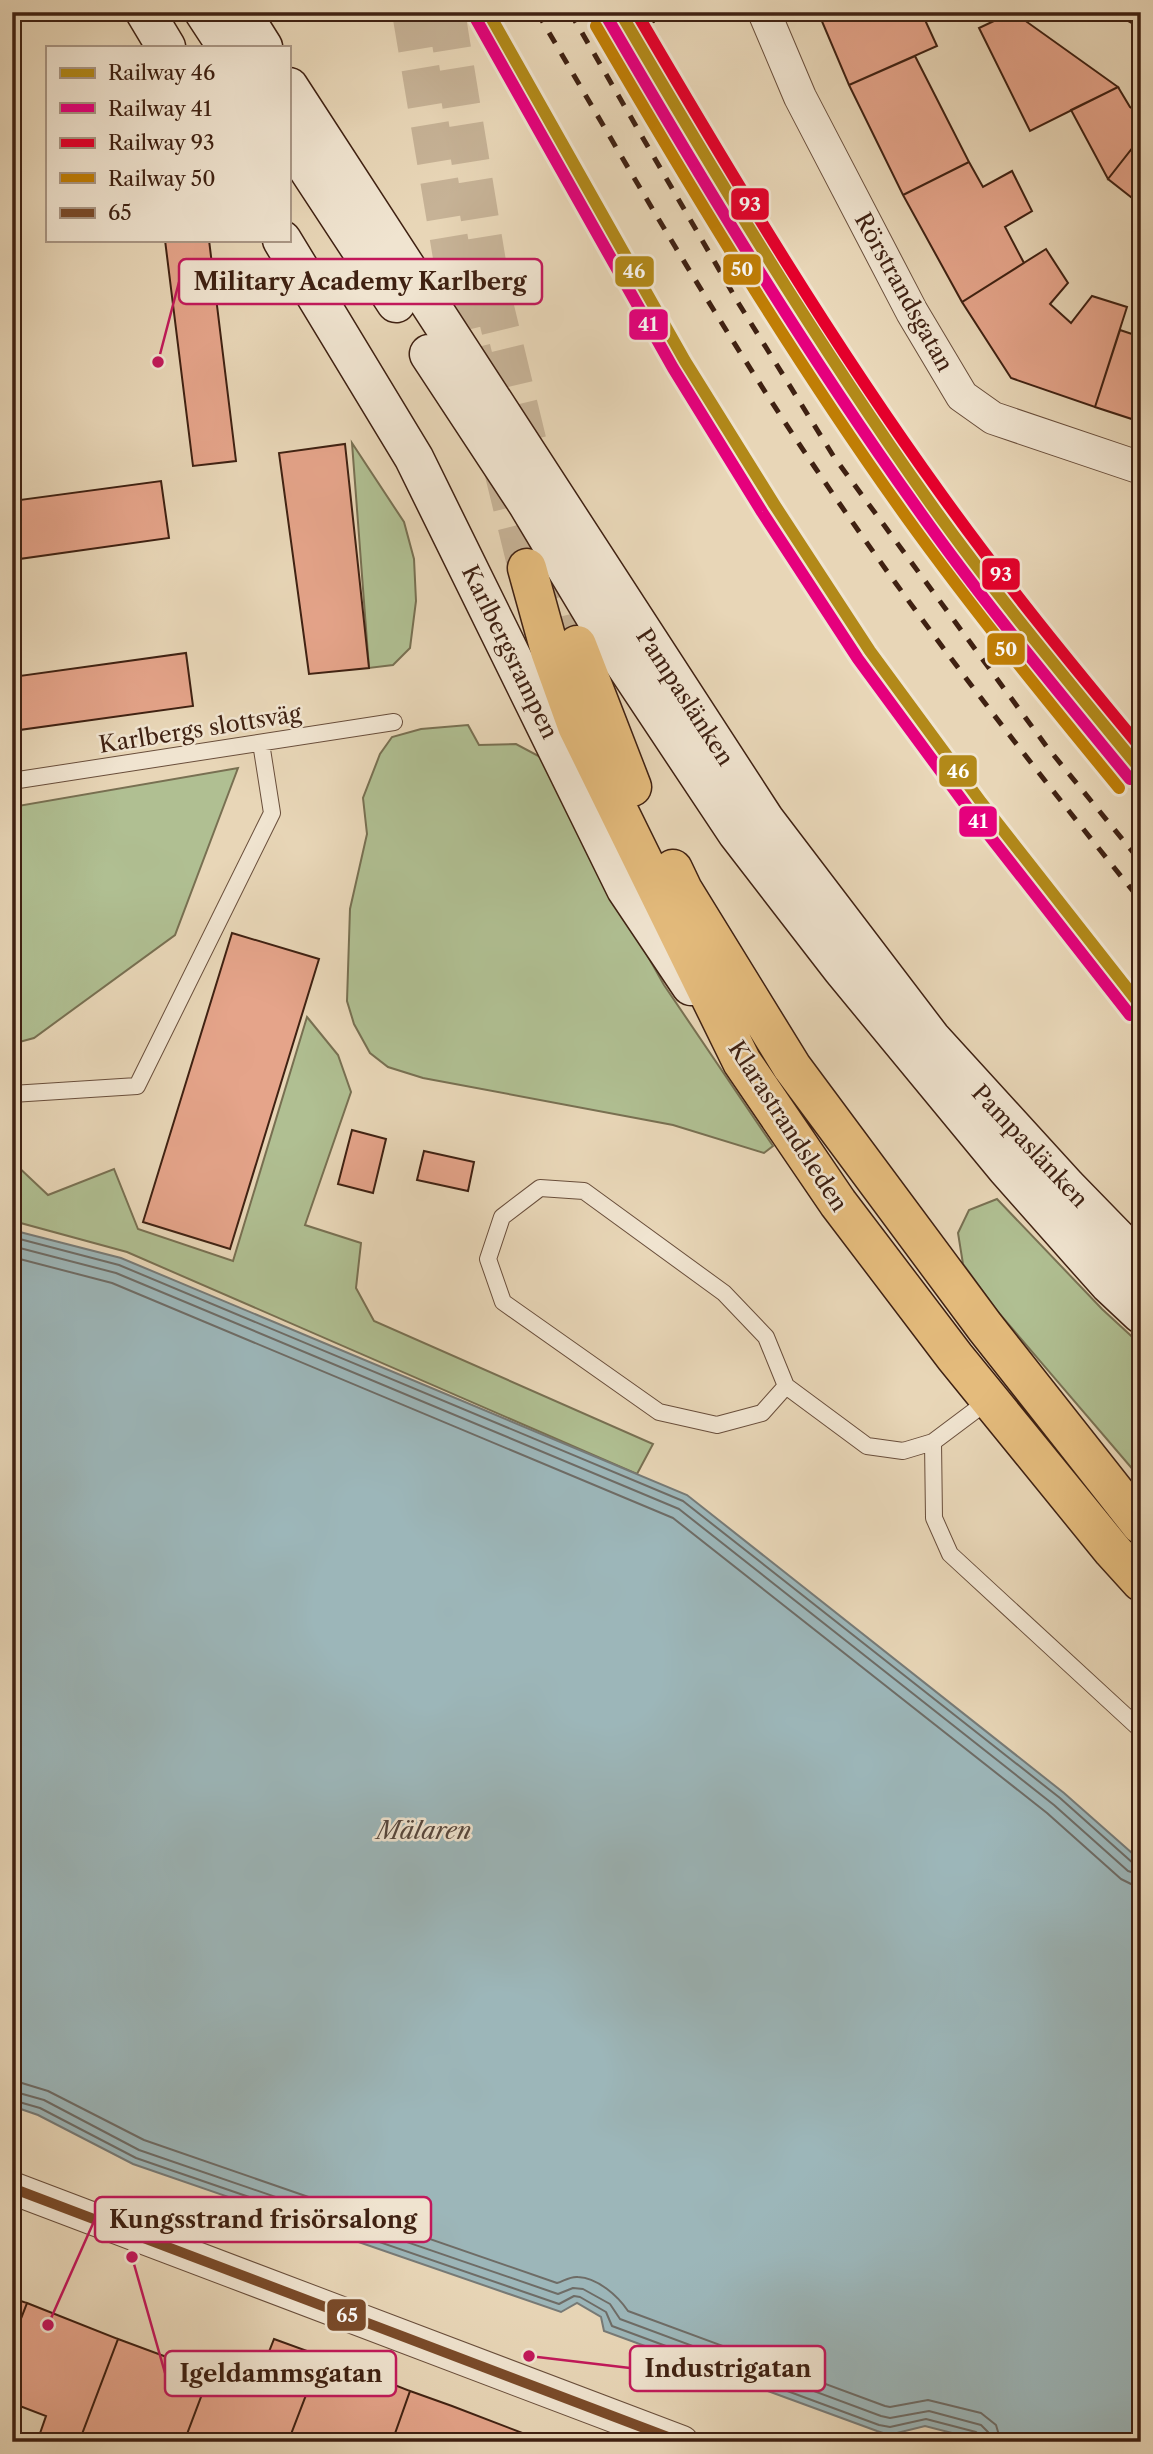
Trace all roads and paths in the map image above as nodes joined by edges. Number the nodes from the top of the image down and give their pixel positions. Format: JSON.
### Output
{"nodes":[{"id":1,"x":145,"y":12,"type":"edge"},
{"id":2,"x":204,"y":12,"type":"edge"},
{"id":3,"x":241,"y":12,"type":"edge"},
{"id":4,"x":764,"y":12,"type":"edge"},
{"id":5,"x":165,"y":46,"type":"edge"},
{"id":6,"x":226,"y":46,"type":"edge"},
{"id":7,"x":262,"y":46,"type":"edge"},
{"id":8,"x":290,"y":89,"type":"edge"},
{"id":9,"x":290,"y":142,"type":"edge"},
{"id":10,"x":283,"y":242,"type":"edge"},
{"id":11,"x":1141,"y":468,"type":"edge"},
{"id":12,"x":527,"y":568,"type":"tunnel mouth"},
{"id":13,"x":577,"y":645,"type":"tunnel mouth"},
{"id":14,"x":394,"y":722,"type":"dead end"},
{"id":15,"x":261,"y":743,"type":"junction"},
{"id":16,"x":12,"y":780,"type":"edge"},
{"id":17,"x":741,"y":1062,"type":"junction"},
{"id":18,"x":12,"y":1094,"type":"edge"},
{"id":19,"x":1141,"y":1263,"type":"edge"},
{"id":20,"x":1141,"y":1314,"type":"edge"},
{"id":21,"x":786,"y":1386,"type":"junction"},
{"id":22,"x":989,"y":1400,"type":"junction"},
{"id":23,"x":933,"y":1442,"type":"junction"},
{"id":24,"x":1141,"y":1525,"type":"edge"},
{"id":25,"x":1141,"y":1582,"type":"edge"},
{"id":26,"x":1141,"y":1730,"type":"edge"},
{"id":27,"x":12,"y":2188,"type":"edge"},
{"id":28,"x":682,"y":2442,"type":"edge"}],
"edges":[{"from":1,"to":5,"type":"main road"},
{"from":2,"to":6,"type":"main road"},
{"from":3,"to":7,"type":"main road"},
{"from":4,"to":11,"type":"street","name":"Rörstrandsgatan"},
{"from":8,"to":19,"type":"main road","name":"Pampaslänken"},
{"from":9,"to":20,"type":"main road","name":"Pampaslänken"},
{"from":10,"to":17,"type":"main road","name":"Karlbergsrampen"},
{"from":12,"to":17,"type":"highway","name":"Klarastrandsleden"},
{"from":13,"to":24,"type":"highway","name":"Klarastrandsleden"},
{"from":14,"to":15,"type":"lane","name":"Karlbergs slottsväg"},
{"from":15,"to":16,"type":"lane","name":"Karlbergs slottsväg"},
{"from":15,"to":18,"type":"lane"},
{"from":17,"to":22,"type":"highway","name":"Klarastrandsleden"},
{"from":21,"to":21,"type":"lane"},
{"from":21,"to":23,"type":"lane"},
{"from":22,"to":23,"type":"lane"},
{"from":22,"to":25,"type":"highway","name":"Klarastrandsleden"},
{"from":23,"to":26,"type":"lane"},
{"from":27,"to":28,"type":"street"}]}
